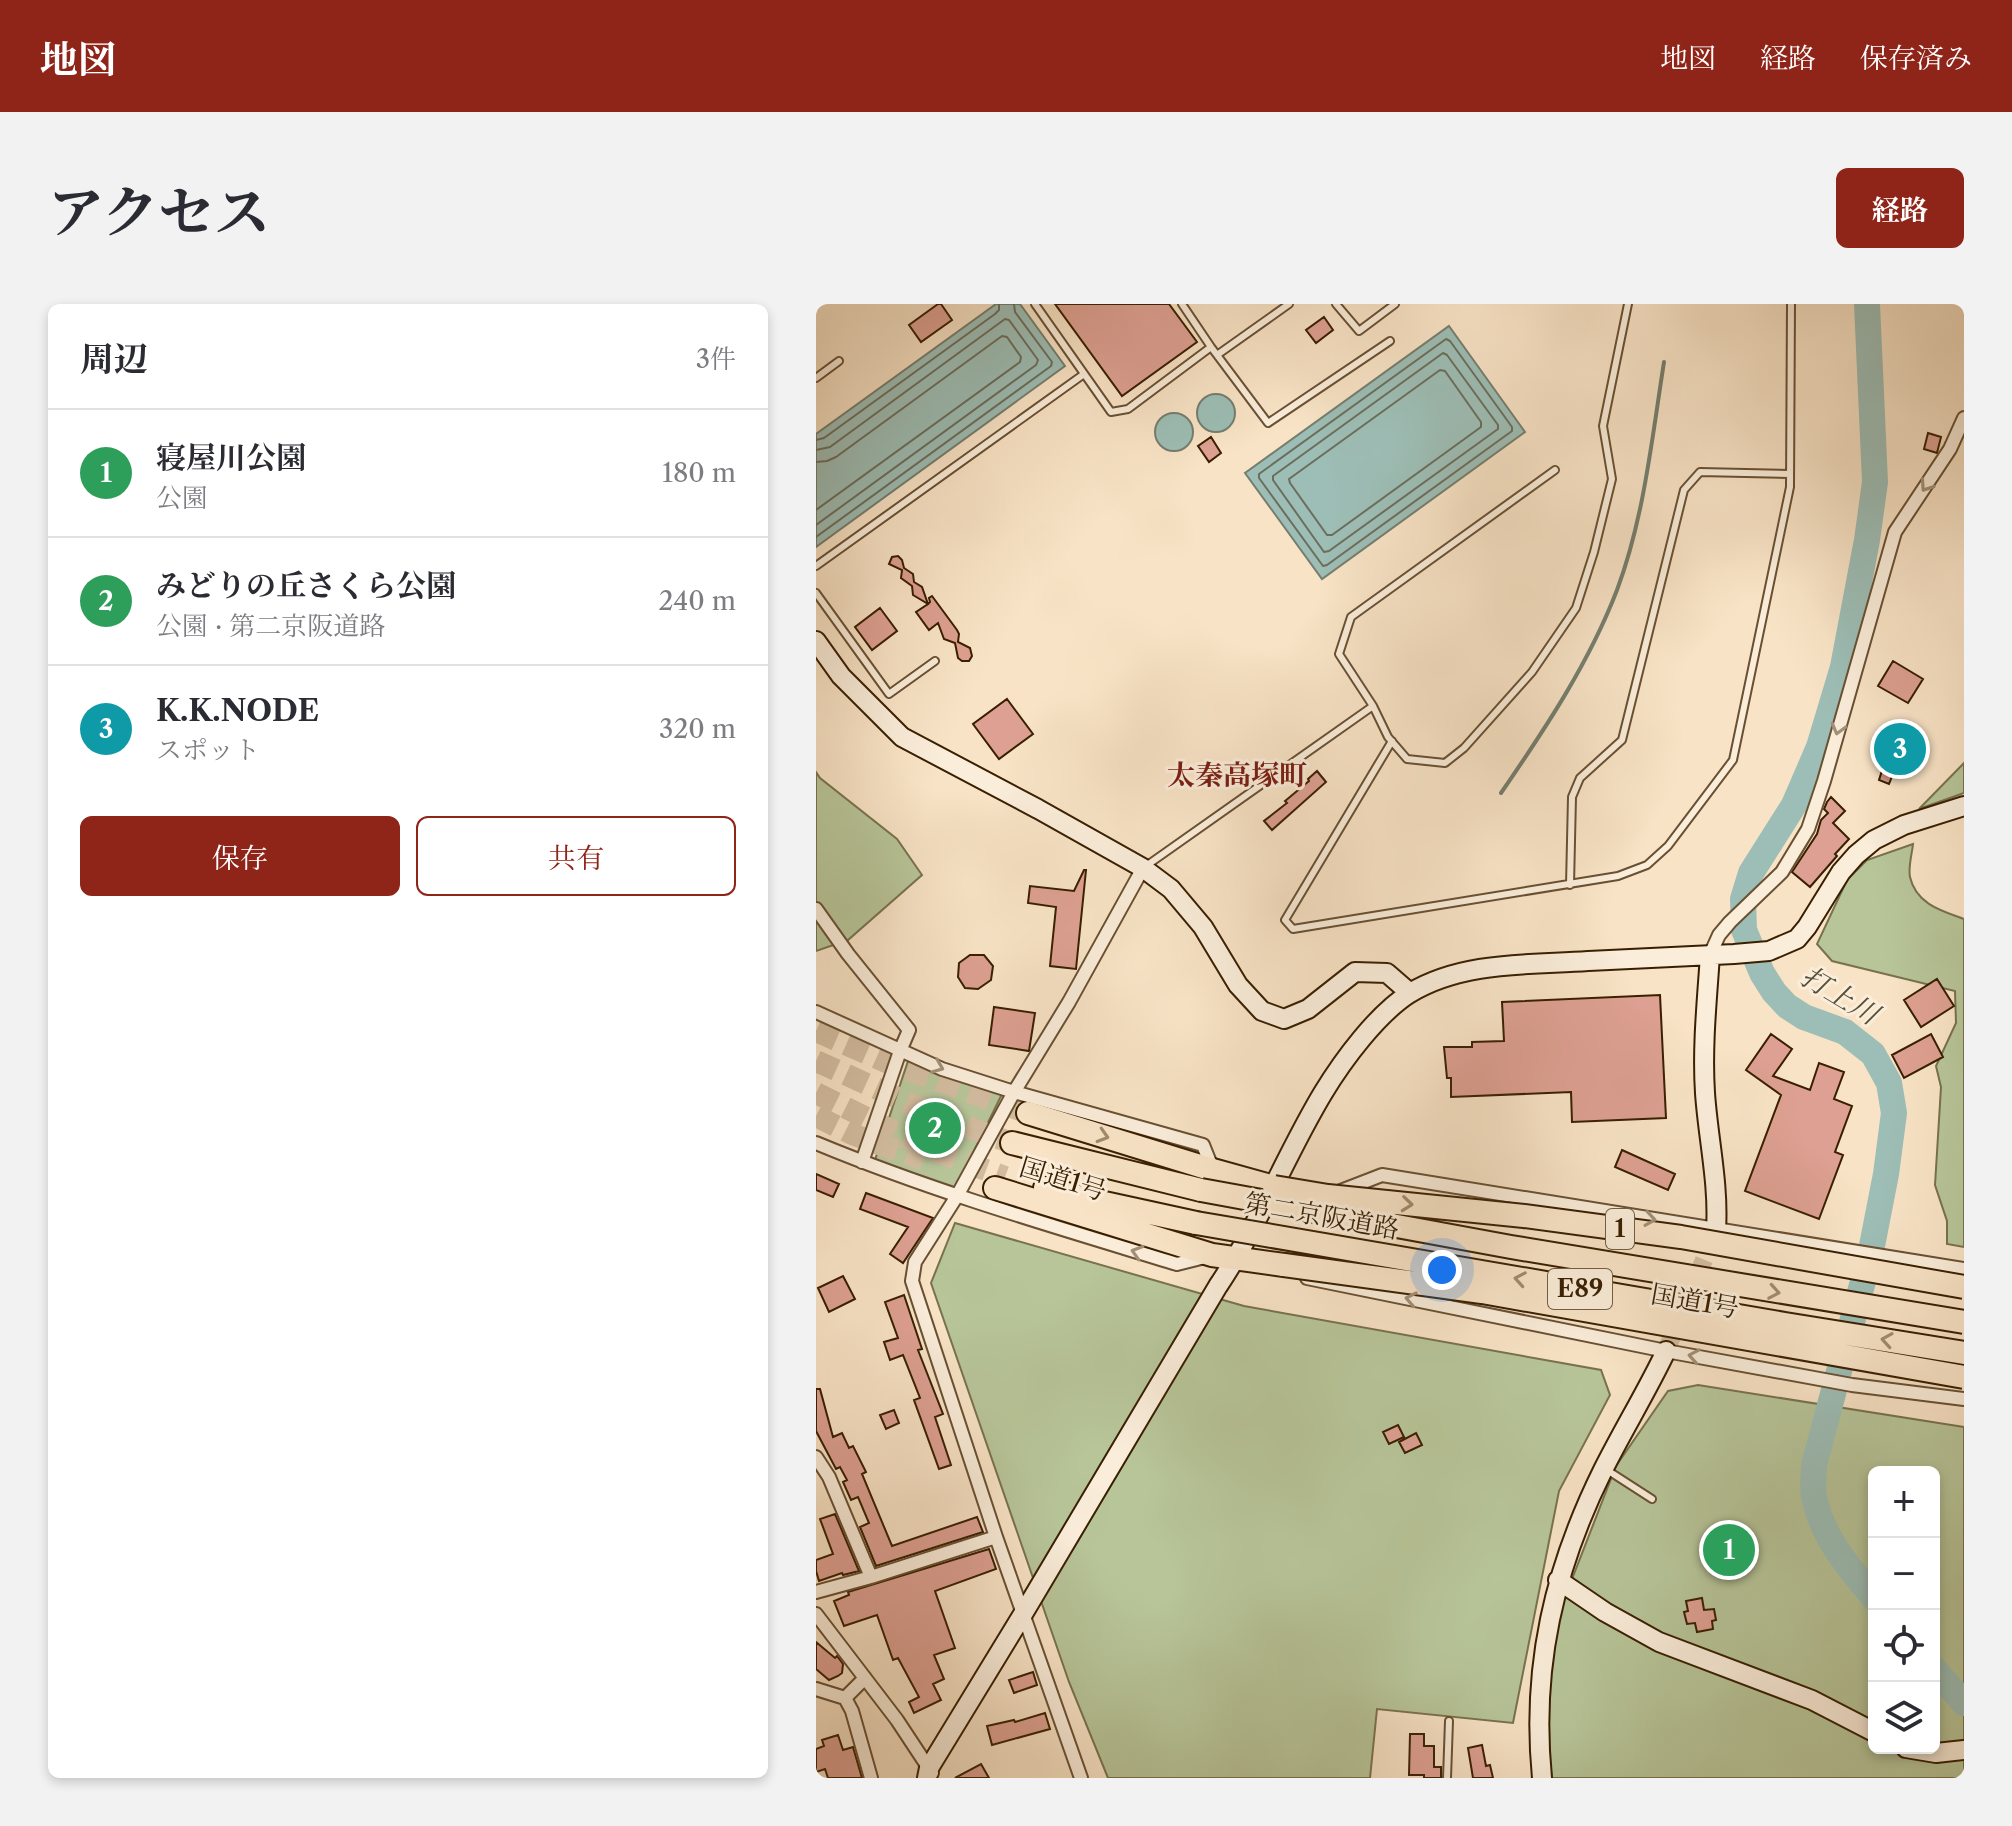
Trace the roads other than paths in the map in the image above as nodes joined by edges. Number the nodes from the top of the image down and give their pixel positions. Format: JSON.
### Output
{"nodes":[{"id":1,"x":1035,"y":304,"type":"edge"},
{"id":2,"x":1182,"y":304,"type":"edge"},
{"id":3,"x":1289,"y":304,"type":"edge"},
{"id":4,"x":1336,"y":304,"type":"edge"},
{"id":5,"x":1395,"y":304,"type":"edge"},
{"id":6,"x":1628,"y":304,"type":"edge"},
{"id":7,"x":1791,"y":304,"type":"edge"},
{"id":8,"x":1390,"y":341,"type":"dead end"},
{"id":9,"x":1211,"y":347,"type":"junction"},
{"id":10,"x":1217,"y":355,"type":"junction"},
{"id":11,"x":839,"y":361,"type":"dead end"},
{"id":12,"x":1084,"y":374,"type":"junction"},
{"id":13,"x":816,"y":378,"type":"edge"},
{"id":14,"x":1964,"y":418,"type":"edge"},
{"id":15,"x":1555,"y":470,"type":"dead end"},
{"id":16,"x":1790,"y":474,"type":"junction"},
{"id":17,"x":816,"y":566,"type":"edge"},
{"id":18,"x":816,"y":593,"type":"edge"},
{"id":19,"x":816,"y":641,"type":"edge"},
{"id":20,"x":935,"y":661,"type":"dead end"},
{"id":21,"x":1373,"y":706,"type":"junction"},
{"id":22,"x":1392,"y":741,"type":"junction"},
{"id":23,"x":1964,"y":806,"type":"edge"},
{"id":24,"x":1143,"y":868,"type":"junction"},
{"id":25,"x":1570,"y":885,"type":"junction"},
{"id":26,"x":816,"y":909,"type":"edge"},
{"id":27,"x":1710,"y":955,"type":"junction"},
{"id":28,"x":1410,"y":993,"type":"junction"},
{"id":29,"x":816,"y":1012,"type":"edge"},
{"id":30,"x":900,"y":1051,"type":"junction"},
{"id":31,"x":1014,"y":1092,"type":"junction"},
{"id":32,"x":1028,"y":1113,"type":"tunnel mouth"},
{"id":33,"x":816,"y":1143,"type":"edge"},
{"id":34,"x":1012,"y":1143,"type":"tunnel mouth"},
{"id":35,"x":862,"y":1162,"type":"junction"},
{"id":36,"x":1213,"y":1170,"type":"junction"},
{"id":37,"x":1000,"y":1183,"type":"joint"},
{"id":38,"x":1274,"y":1187,"type":"junction"},
{"id":39,"x":957,"y":1196,"type":"junction"},
{"id":40,"x":1328,"y":1196,"type":"junction"},
{"id":41,"x":1716,"y":1230,"type":"junction"},
{"id":42,"x":1212,"y":1255,"type":"junction"},
{"id":43,"x":1236,"y":1259,"type":"junction"},
{"id":44,"x":1284,"y":1265,"type":"junction"},
{"id":45,"x":1964,"y":1269,"type":"edge"},
{"id":46,"x":1964,"y":1287,"type":"edge"},
{"id":47,"x":1964,"y":1322,"type":"edge"},
{"id":48,"x":1666,"y":1351,"type":"junction"},
{"id":49,"x":1964,"y":1353,"type":"edge"},
{"id":50,"x":1964,"y":1377,"type":"edge"},
{"id":51,"x":1964,"y":1399,"type":"edge"},
{"id":52,"x":818,"y":1465,"type":"edge"},
{"id":53,"x":1604,"y":1468,"type":"junction"},
{"id":54,"x":1652,"y":1499,"type":"dead end"},
{"id":55,"x":996,"y":1537,"type":"junction"},
{"id":56,"x":871,"y":1577,"type":"junction"},
{"id":57,"x":1558,"y":1580,"type":"junction"},
{"id":58,"x":816,"y":1592,"type":"edge"},
{"id":59,"x":816,"y":1614,"type":"edge"},
{"id":60,"x":1023,"y":1614,"type":"junction"},
{"id":61,"x":865,"y":1678,"type":"junction"},
{"id":62,"x":816,"y":1689,"type":"edge"},
{"id":63,"x":845,"y":1698,"type":"junction"},
{"id":64,"x":1449,"y":1721,"type":"dead end"},
{"id":65,"x":1868,"y":1729,"type":"edge"},
{"id":66,"x":1964,"y":1750,"type":"edge"},
{"id":67,"x":1940,"y":1753,"type":"edge"},
{"id":68,"x":931,"y":1775,"type":"edge"},
{"id":69,"x":871,"y":1778,"type":"edge"},
{"id":70,"x":1081,"y":1778,"type":"edge"},
{"id":71,"x":1447,"y":1778,"type":"edge"},
{"id":72,"x":1542,"y":1778,"type":"edge"}],
"edges":[{"from":1,"to":12,"type":"lane"},
{"from":2,"to":9,"type":"lane"},
{"from":3,"to":10,"type":"lane"},
{"from":4,"to":5,"type":"lane"},
{"from":6,"to":22,"type":"lane"},
{"from":7,"to":16,"type":"lane"},
{"from":8,"to":10,"type":"lane"},
{"from":9,"to":10,"type":"lane"},
{"from":9,"to":12,"type":"lane"},
{"from":11,"to":13,"type":"lane"},
{"from":12,"to":17,"type":"lane"},
{"from":14,"to":27,"type":"street","one_way":true},
{"from":15,"to":21,"type":"lane"},
{"from":16,"to":25,"type":"lane"},
{"from":16,"to":25,"type":"lane"},
{"from":18,"to":20,"type":"lane"},
{"from":19,"to":24,"type":"street"},
{"from":21,"to":22,"type":"lane"},
{"from":21,"to":24,"type":"lane"},
{"from":22,"to":25,"type":"lane"},
{"from":23,"to":27,"type":"street"},
{"from":24,"to":28,"type":"street"},
{"from":24,"to":31,"type":"street"},
{"from":26,"to":30,"type":"street"},
{"from":27,"to":28,"type":"street"},
{"from":27,"to":41,"type":"street"},
{"from":28,"to":38,"type":"street"},
{"from":29,"to":30,"type":"street"},
{"from":30,"to":31,"type":"street","one_way":true},
{"from":30,"to":35,"type":"street"},
{"from":31,"to":36,"type":"street"},
{"from":31,"to":39,"type":"street"},
{"from":32,"to":36,"type":"highway","name":"国道1号","number":"1","one_way":true},
{"from":33,"to":35,"type":"street"},
{"from":34,"to":47,"type":"highway","name":"第二京阪道路","number":"E89","one_way":true,"bridge":true},
{"from":35,"to":39,"type":"street"},
{"from":36,"to":38,"type":"highway","name":"国道1号","number":"1"},
{"from":37,"to":42,"type":"highway","name":"国道1号"},
{"from":49,"to":37,"type":"highway","name":"第二京阪道路","number":"E89","one_way":true,"bridge":true},
{"from":38,"to":40,"type":"highway","name":"国道1号","number":"1","bridge":true},
{"from":38,"to":43,"type":"street"},
{"from":42,"to":39,"type":"street","one_way":true},
{"from":39,"to":55,"type":"street"},
{"from":40,"to":41,"type":"street","one_way":true},
{"from":40,"to":46,"type":"highway","name":"国道1号","number":"1","one_way":true,"bridge":true},
{"from":41,"to":45,"type":"street"},
{"from":42,"to":43,"type":"highway","name":"国道1号"},
{"from":43,"to":44,"type":"highway","name":"国道1号"},
{"from":43,"to":60,"type":"street"},
{"from":48,"to":44,"type":"street","one_way":true},
{"from":44,"to":50,"type":"highway","name":"国道1号","bridge":true},
{"from":51,"to":48,"type":"street","one_way":true},
{"from":48,"to":53,"type":"street"},
{"from":52,"to":56,"type":"street"},
{"from":53,"to":54,"type":"lane"},
{"from":53,"to":57,"type":"street"},
{"from":55,"to":56,"type":"street"},
{"from":55,"to":60,"type":"street"},
{"from":56,"to":58,"type":"street"},
{"from":57,"to":65,"type":"street"},
{"from":57,"to":72,"type":"street"},
{"from":59,"to":61,"type":"street"},
{"from":60,"to":68,"type":"street"},
{"from":60,"to":70,"type":"street"},
{"from":61,"to":63,"type":"street"},
{"from":61,"to":68,"type":"street"},
{"from":62,"to":63,"type":"street"},
{"from":63,"to":69,"type":"street"},
{"from":64,"to":71,"type":"lane"},
{"from":66,"to":67,"type":"street"}]}
